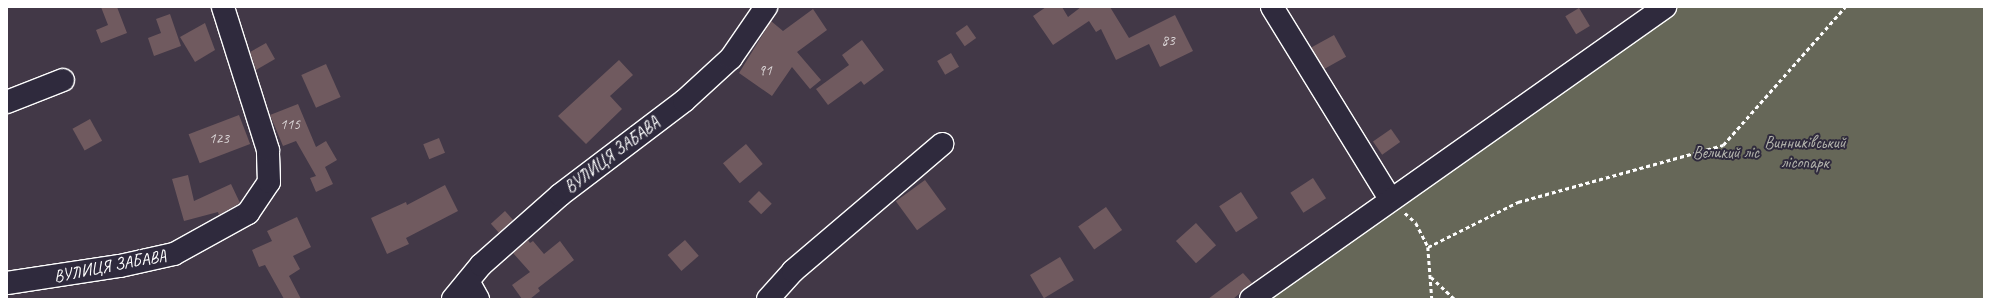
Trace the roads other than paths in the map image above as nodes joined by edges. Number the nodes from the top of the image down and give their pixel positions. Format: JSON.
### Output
{"nodes":[{"id":1,"x":223,"y":7,"type":"edge"},
{"id":2,"x":766,"y":7,"type":"edge"},
{"id":3,"x":1272,"y":7,"type":"edge"},
{"id":4,"x":1665,"y":7,"type":"edge"},
{"id":5,"x":62,"y":80,"type":"dead end"},
{"id":6,"x":7,"y":102,"type":"edge"},
{"id":7,"x":942,"y":144,"type":"dead end"},
{"id":8,"x":1390,"y":199,"type":"junction"},
{"id":9,"x":7,"y":284,"type":"edge"},
{"id":10,"x":473,"y":290,"type":"edge"},
{"id":11,"x":453,"y":299,"type":"edge"},
{"id":12,"x":768,"y":299,"type":"edge"},
{"id":13,"x":1251,"y":299,"type":"edge"}],
"edges":[{"from":1,"to":9,"type":"street","name":"ВУЛИЦЯ ЗАБАВА"},
{"from":2,"to":10,"type":"street","name":"ВУЛИЦЯ ЗАБАВА"},
{"from":3,"to":8,"type":"street"},
{"from":4,"to":8,"type":"street"},
{"from":5,"to":6,"type":"street"},
{"from":7,"to":12,"type":"street"},
{"from":8,"to":13,"type":"street"},
{"from":10,"to":11,"type":"street","name":"ВУЛИЦЯ ЗАБАВА"}]}
